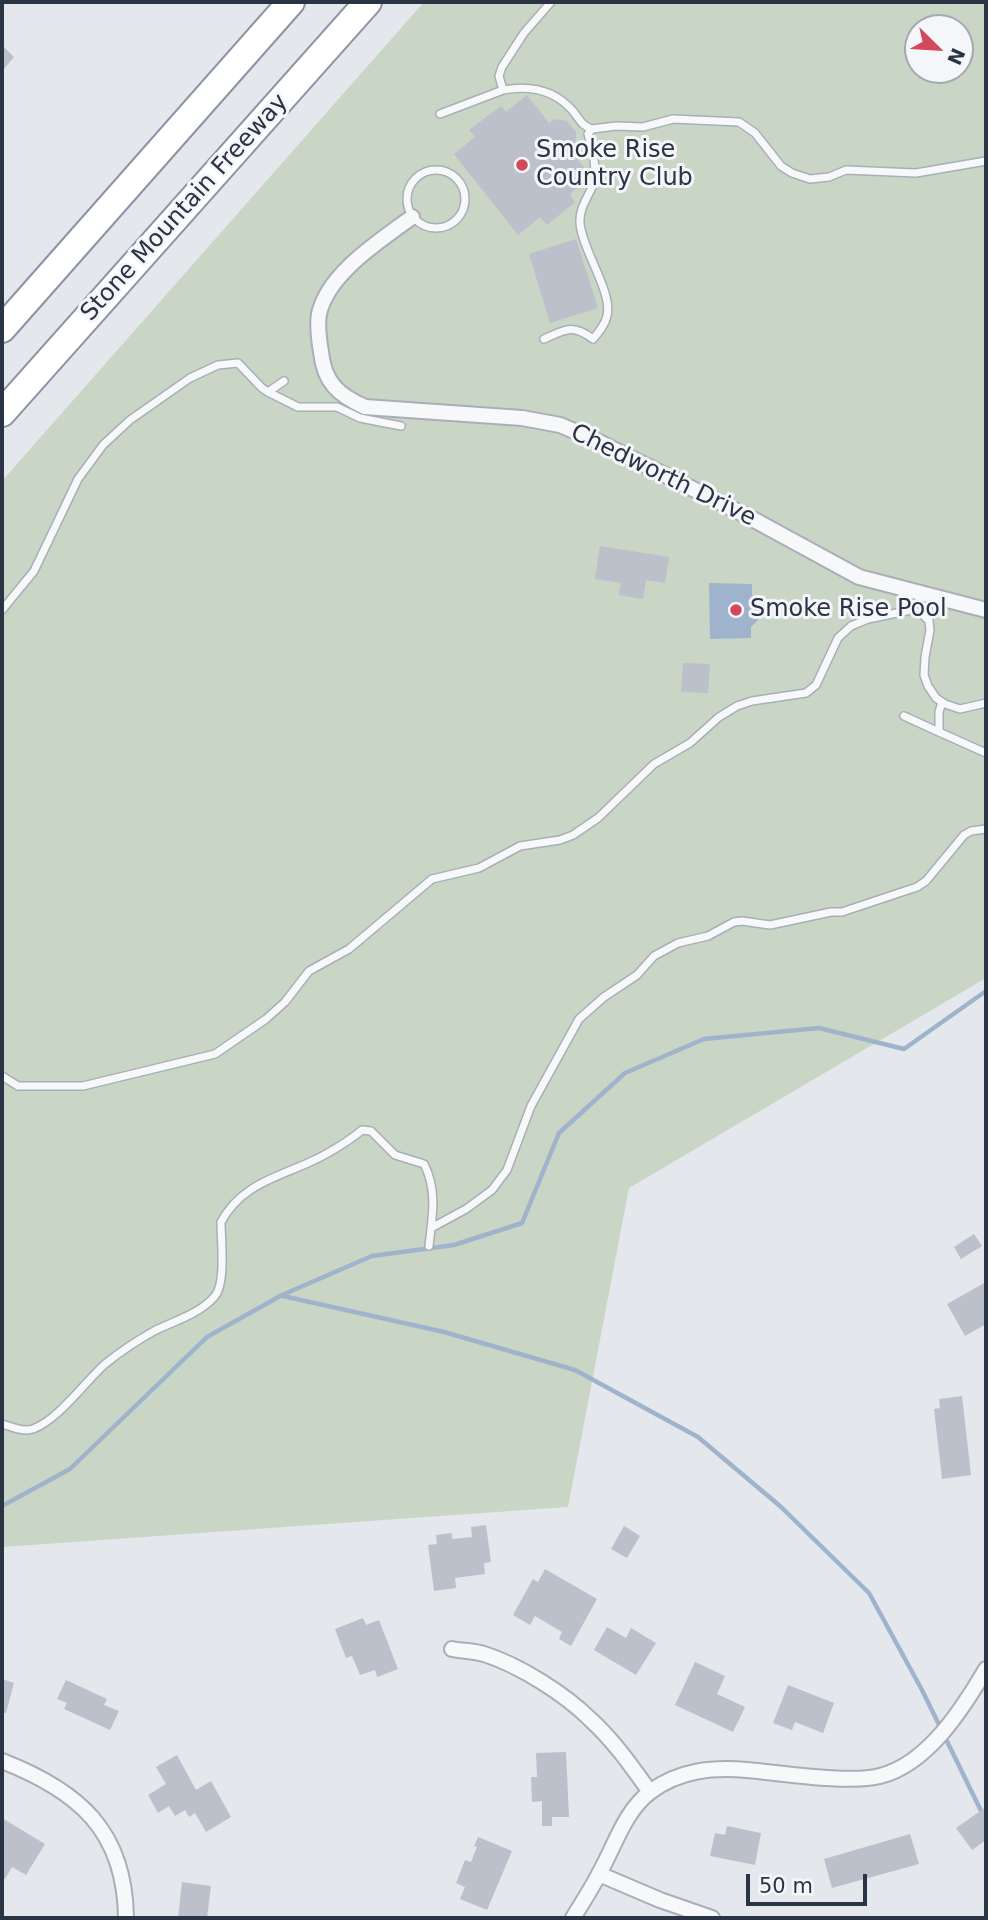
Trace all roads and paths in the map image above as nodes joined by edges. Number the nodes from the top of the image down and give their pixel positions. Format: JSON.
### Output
{"nodes":[{"id":1,"x":291,"y":2,"type":"edge"},
{"id":2,"x":368,"y":2,"type":"edge"},
{"id":3,"x":551,"y":2,"type":"edge"},
{"id":4,"x":503,"y":90,"type":"junction"},
{"id":5,"x":440,"y":114,"type":"dead end"},
{"id":6,"x":592,"y":129,"type":"junction"},
{"id":7,"x":986,"y":161,"type":"edge"},
{"id":8,"x":412,"y":217,"type":"junction"},
{"id":9,"x":2,"y":329,"type":"edge"},
{"id":10,"x":544,"y":339,"type":"dead end"},
{"id":11,"x":284,"y":381,"type":"dead end"},
{"id":12,"x":268,"y":392,"type":"junction"},
{"id":13,"x":2,"y":413,"type":"edge"},
{"id":14,"x":401,"y":426,"type":"dead end"},
{"id":15,"x":2,"y":610,"type":"edge"},
{"id":16,"x":986,"y":610,"type":"edge"},
{"id":17,"x":942,"y":702,"type":"junction"},
{"id":18,"x":986,"y":703,"type":"edge"},
{"id":19,"x":904,"y":716,"type":"dead end"},
{"id":20,"x":939,"y":732,"type":"junction"},
{"id":21,"x":986,"y":753,"type":"edge"},
{"id":22,"x":986,"y":828,"type":"edge"},
{"id":23,"x":2,"y":1076,"type":"edge"},
{"id":24,"x":433,"y":1227,"type":"junction"},
{"id":25,"x":429,"y":1246,"type":"dead end"},
{"id":26,"x":2,"y":1424,"type":"edge"},
{"id":27,"x":452,"y":1649,"type":"dead end"},
{"id":28,"x":986,"y":1669,"type":"edge"},
{"id":29,"x":2,"y":1761,"type":"edge"},
{"id":30,"x":650,"y":1792,"type":"junction"},
{"id":31,"x":600,"y":1874,"type":"junction"},
{"id":32,"x":126,"y":1918,"type":"edge"},
{"id":33,"x":573,"y":1918,"type":"edge"},
{"id":34,"x":712,"y":1918,"type":"edge"}],
"edges":[{"from":1,"to":9,"type":"highway"},
{"from":2,"to":13,"type":"highway","name":"Stone Mountain Freeway"},
{"from":3,"to":4,"type":"lane"},
{"from":4,"to":5,"type":"lane"},
{"from":4,"to":6,"type":"lane"},
{"from":6,"to":7,"type":"lane"},
{"from":6,"to":10,"type":"lane"},
{"from":8,"to":8,"type":"lane"},
{"from":8,"to":16,"type":"street","name":"Chedworth Drive"},
{"from":11,"to":12,"type":"lane"},
{"from":12,"to":14,"type":"lane"},
{"from":12,"to":15,"type":"lane"},
{"from":17,"to":18,"type":"lane"},
{"from":17,"to":20,"type":"lane"},
{"from":17,"to":23,"type":"lane"},
{"from":19,"to":20,"type":"lane"},
{"from":20,"to":21,"type":"lane"},
{"from":22,"to":24,"type":"lane"},
{"from":24,"to":25,"type":"lane"},
{"from":24,"to":26,"type":"lane"},
{"from":27,"to":30,"type":"street"},
{"from":28,"to":30,"type":"street"},
{"from":29,"to":32,"type":"street"},
{"from":30,"to":31,"type":"street"},
{"from":31,"to":33,"type":"street"},
{"from":31,"to":34,"type":"street"}]}
